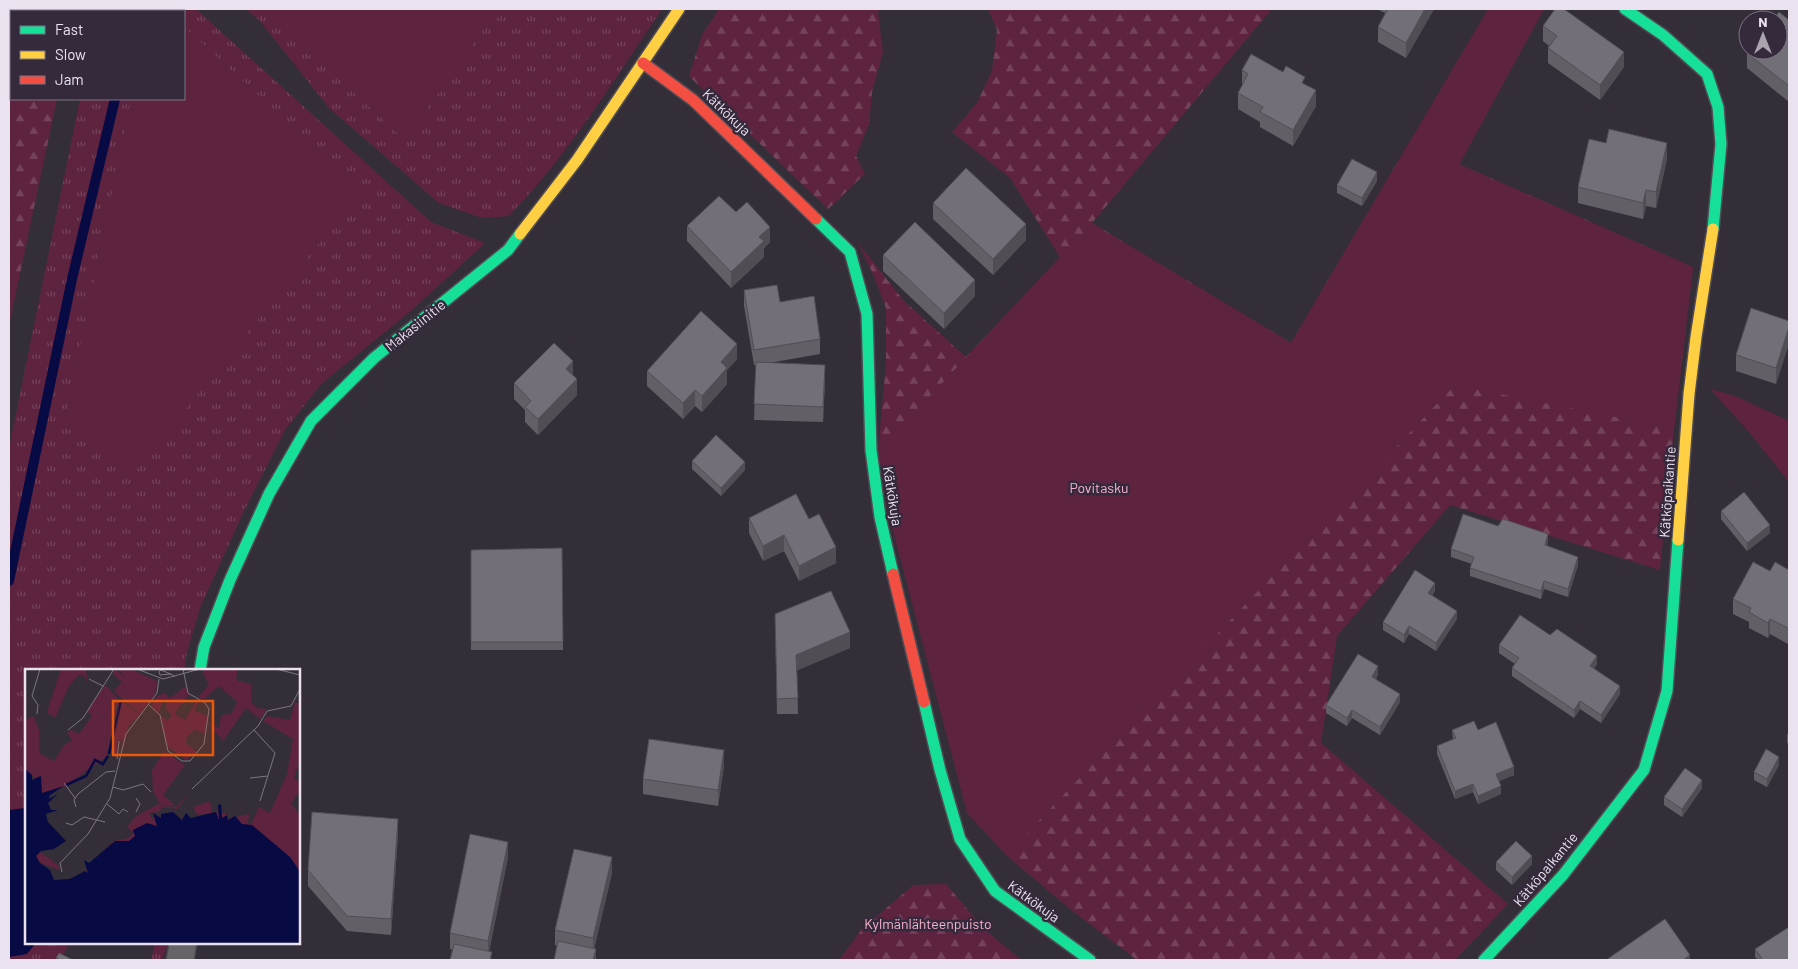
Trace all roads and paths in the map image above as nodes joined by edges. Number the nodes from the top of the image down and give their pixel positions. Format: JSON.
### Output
{"nodes":[{"id":1,"x":680,"y":9,"type":"edge"},
{"id":2,"x":1625,"y":9,"type":"edge"},
{"id":3,"x":643,"y":63,"type":"junction"},
{"id":4,"x":200,"y":669,"type":"edge"},
{"id":5,"x":183,"y":944,"type":"edge"},
{"id":6,"x":180,"y":960,"type":"edge"},
{"id":7,"x":1090,"y":960,"type":"edge"},
{"id":8,"x":1484,"y":960,"type":"edge"}],
"edges":[{"from":1,"to":3,"type":"street","name":"Makasiinitie"},
{"from":2,"to":8,"type":"street","name":"Kätköpaikantie"},
{"from":3,"to":4,"type":"street","name":"Makasiinitie"},
{"from":3,"to":7,"type":"street","name":"Kätkökuja"},
{"from":5,"to":6,"type":"street"}]}
